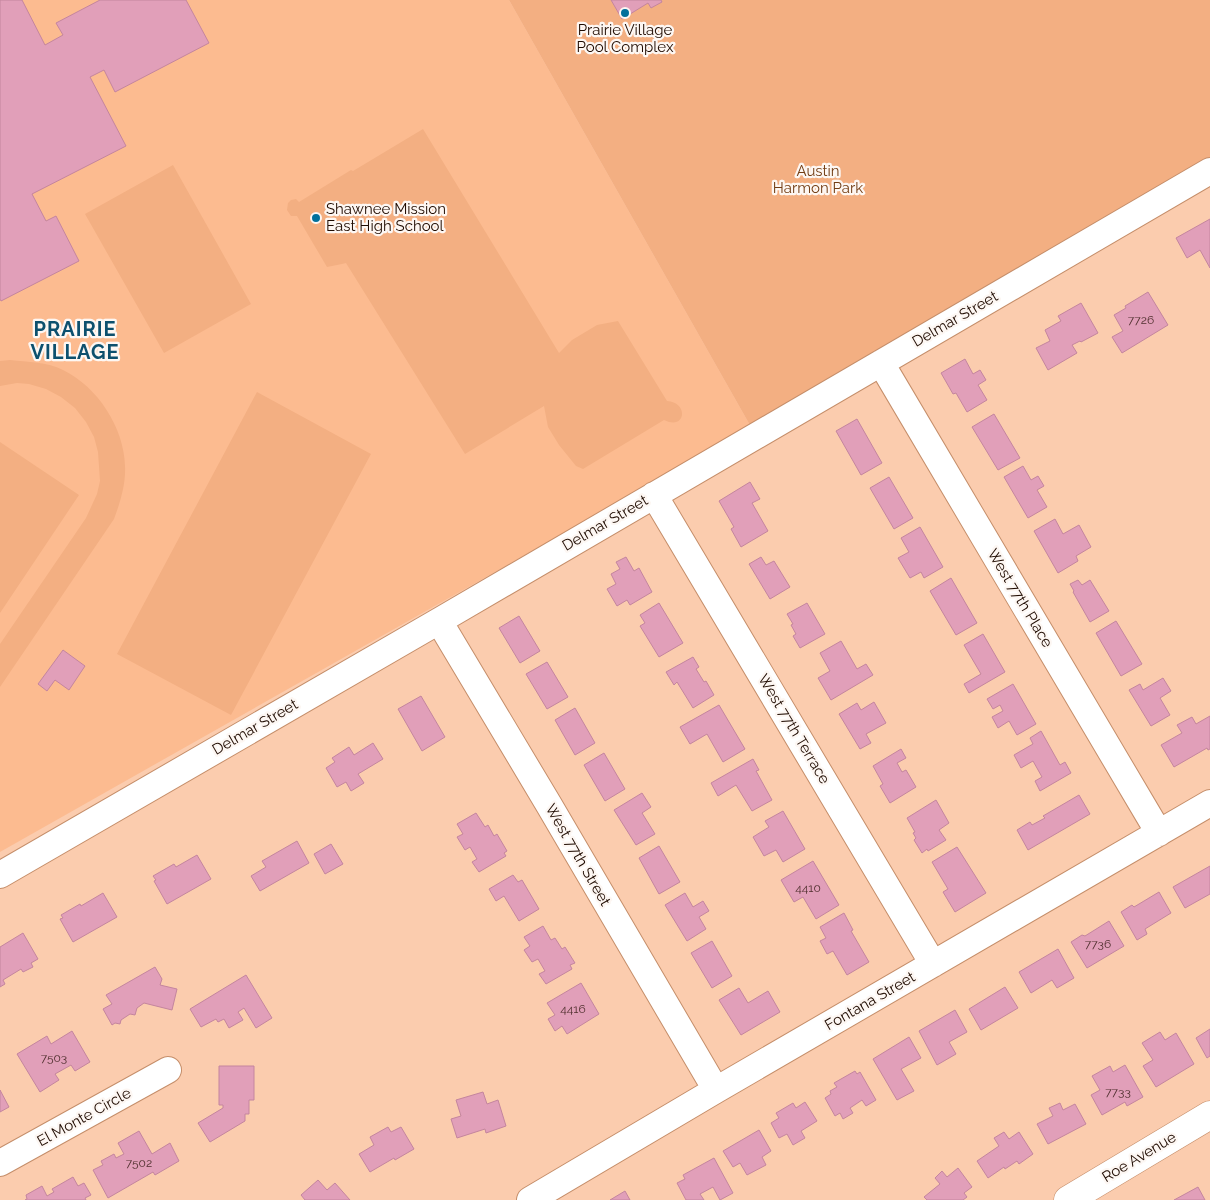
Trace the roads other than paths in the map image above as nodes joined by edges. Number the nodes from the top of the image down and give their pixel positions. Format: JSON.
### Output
{"nodes":[{"id":1,"x":1210,"y":171,"type":"edge"},
{"id":2,"x":881,"y":363,"type":"junction"},
{"id":3,"x":654,"y":495,"type":"junction"},
{"id":4,"x":439,"y":621,"type":"junction"},
{"id":5,"x":1210,"y":803,"type":"edge"},
{"id":6,"x":1159,"y":833,"type":"junction"},
{"id":7,"x":0,"y":875,"type":"edge"},
{"id":8,"x":932,"y":964,"type":"junction"},
{"id":9,"x":168,"y":1070,"type":"dead end"},
{"id":10,"x":716,"y":1090,"type":"junction"},
{"id":11,"x":1208,"y":1122,"type":"edge"},
{"id":12,"x":0,"y":1163,"type":"edge"},
{"id":13,"x":533,"y":1199,"type":"edge"},
{"id":14,"x":1068,"y":1200,"type":"edge"}],
"edges":[{"from":1,"to":2,"type":"street","name":"Delmar Street"},
{"from":2,"to":3,"type":"street","name":"Delmar Street"},
{"from":2,"to":6,"type":"street","name":"West 77th Place"},
{"from":3,"to":4,"type":"street","name":"Delmar Street"},
{"from":3,"to":8,"type":"street","name":"West 77th Terrace"},
{"from":4,"to":7,"type":"street","name":"Delmar Street"},
{"from":4,"to":10,"type":"street","name":"West 77th Street"},
{"from":5,"to":6,"type":"street","name":"Fontana Street"},
{"from":6,"to":8,"type":"street","name":"Fontana Street"},
{"from":8,"to":10,"type":"street","name":"Fontana Street"},
{"from":9,"to":12,"type":"street","name":"El Monte Circle"},
{"from":10,"to":13,"type":"street","name":"Fontana Street"},
{"from":11,"to":14,"type":"main road","name":"Roe Avenue"}]}
